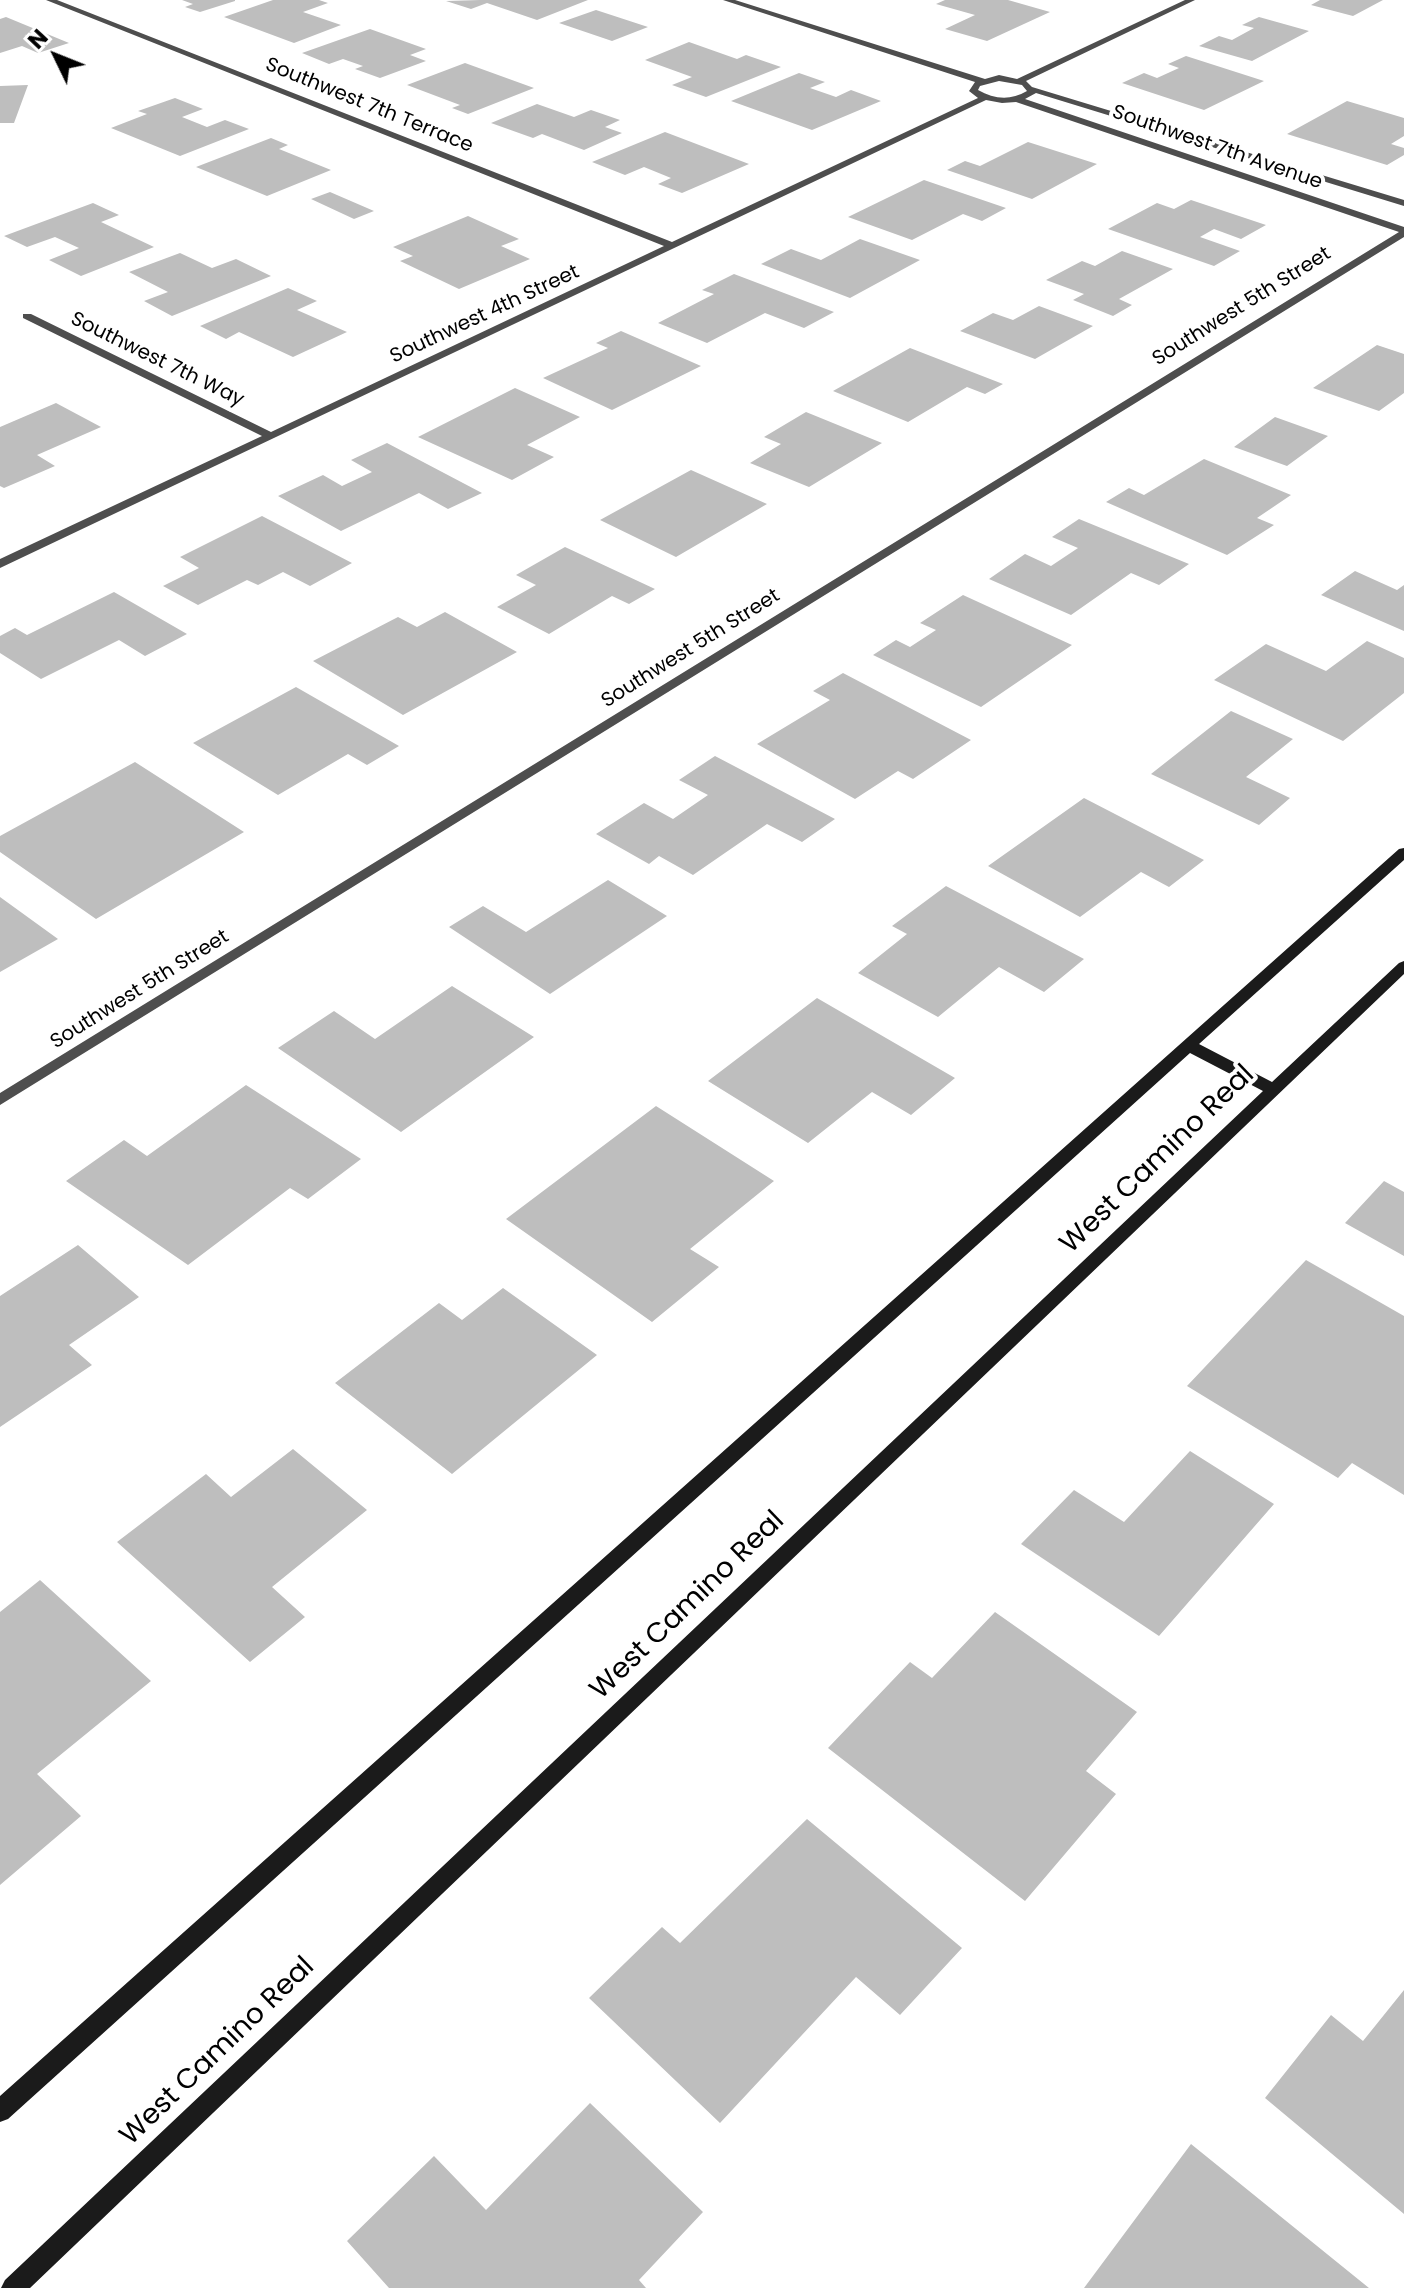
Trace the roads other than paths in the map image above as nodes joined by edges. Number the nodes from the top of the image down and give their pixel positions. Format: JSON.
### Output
{"nodes":[{"id":1,"x":50,"y":0,"type":"edge"},
{"id":2,"x":727,"y":0,"type":"edge"},
{"id":3,"x":1191,"y":0,"type":"edge"},
{"id":4,"x":982,"y":81,"type":"junction"},
{"id":5,"x":1019,"y":81,"type":"junction"},
{"id":6,"x":1031,"y":89,"type":"junction"},
{"id":7,"x":984,"y":98,"type":"junction"},
{"id":8,"x":1018,"y":100,"type":"junction"},
{"id":9,"x":1404,"y":203,"type":"edge"},
{"id":10,"x":1404,"y":232,"type":"edge"},
{"id":11,"x":674,"y":246,"type":"junction"},
{"id":12,"x":27,"y":316,"type":"dead end"},
{"id":13,"x":271,"y":436,"type":"junction"},
{"id":14,"x":0,"y":564,"type":"edge"},
{"id":15,"x":1404,"y":852,"type":"edge"},
{"id":16,"x":1404,"y":966,"type":"edge"},
{"id":17,"x":1188,"y":1045,"type":"junction"},
{"id":18,"x":1275,"y":1090,"type":"junction"},
{"id":19,"x":0,"y":1100,"type":"edge"},
{"id":20,"x":0,"y":2111,"type":"edge"},
{"id":21,"x":13,"y":2288,"type":"edge"}],
"edges":[{"from":1,"to":11,"type":"street","name":"Southwest 7th Terrace"},
{"from":2,"to":4,"type":"street"},
{"from":3,"to":5,"type":"street"},
{"from":4,"to":5,"type":"street"},
{"from":4,"to":7,"type":"street"},
{"from":5,"to":6,"type":"street","name":"Southwest 7th Avenue"},
{"from":6,"to":8,"type":"street"},
{"from":6,"to":9,"type":"street","name":"Southwest 7th Avenue"},
{"from":7,"to":8,"type":"street","name":"Southwest 7th Avenue"},
{"from":7,"to":11,"type":"street","name":"Southwest 4th Street"},
{"from":8,"to":10,"type":"street","name":"Southwest 7th Avenue"},
{"from":10,"to":19,"type":"street","name":"Southwest 5th Street"},
{"from":11,"to":13,"type":"street","name":"Southwest 4th Street"},
{"from":12,"to":13,"type":"street","name":"Southwest 7th Way"},
{"from":13,"to":14,"type":"street","name":"Southwest 4th Street"},
{"from":15,"to":17,"type":"street"},
{"from":16,"to":18,"type":"street","name":"West Camino Real"},
{"from":17,"to":18,"type":"street"},
{"from":17,"to":20,"type":"street"},
{"from":18,"to":21,"type":"street","name":"West Camino Real"}]}
